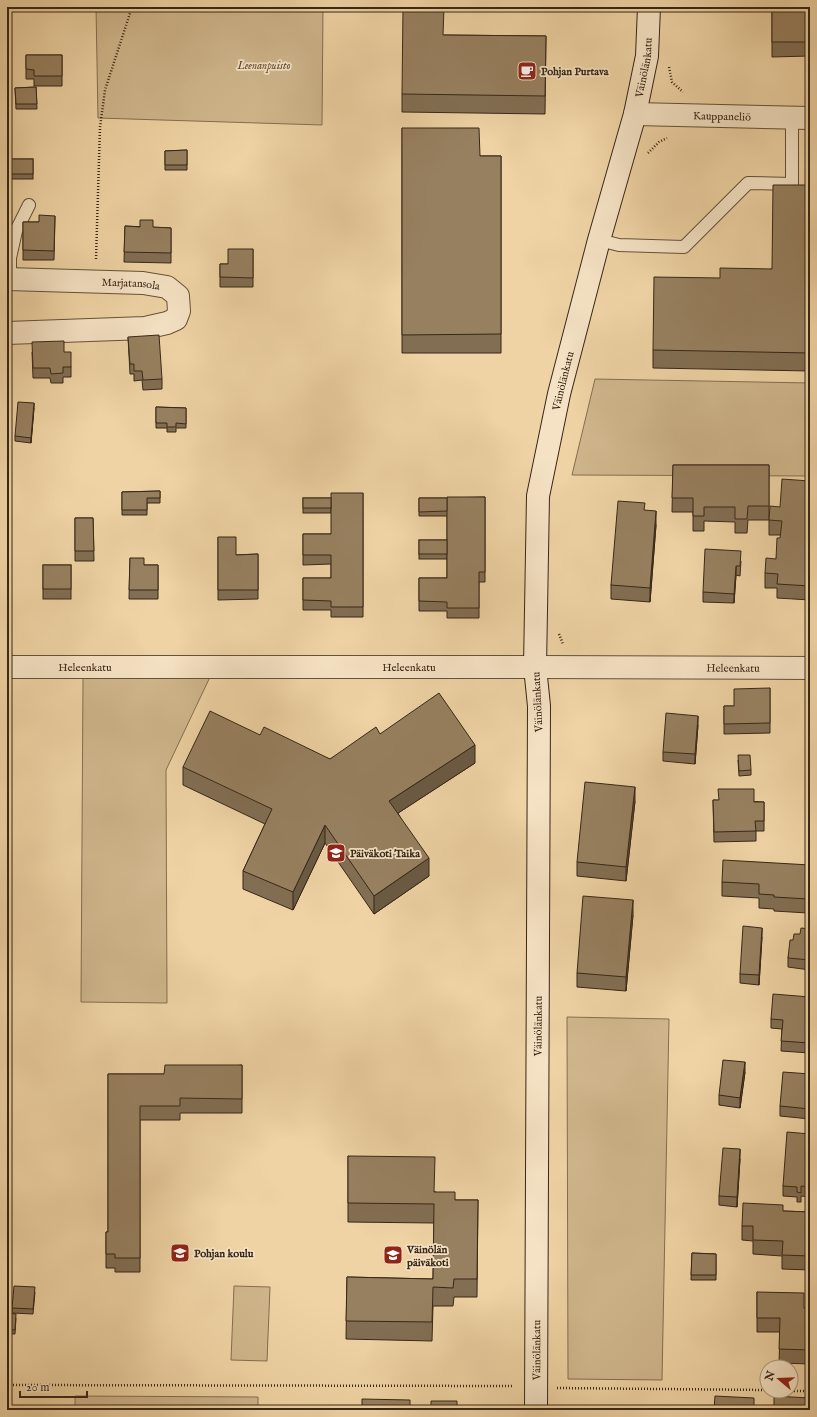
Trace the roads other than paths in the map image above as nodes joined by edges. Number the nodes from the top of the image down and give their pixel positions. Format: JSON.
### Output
{"nodes":[{"id":1,"x":649,"y":7,"type":"edge"},
{"id":2,"x":635,"y":114,"type":"junction"},
{"id":3,"x":801,"y":118,"type":"edge"},
{"id":4,"x":29,"y":205,"type":"dead end"},
{"id":5,"x":599,"y":240,"type":"junction"},
{"id":6,"x":9,"y":279,"type":"edge"},
{"id":7,"x":7,"y":333,"type":"edge"},
{"id":8,"x":535,"y":667,"type":"junction"},
{"id":9,"x":7,"y":668,"type":"edge"},
{"id":10,"x":810,"y":668,"type":"edge"},
{"id":11,"x":536,"y":1410,"type":"edge"}],
"edges":[{"from":1,"to":2,"type":"street","name":"Väinölänkatu"},
{"from":2,"to":3,"type":"street","name":"Kauppaneliö"},
{"from":2,"to":5,"type":"street","name":"Väinölänkatu"},
{"from":3,"to":5,"type":"lane"},
{"from":4,"to":6,"type":"lane"},
{"from":5,"to":8,"type":"street","name":"Väinölänkatu"},
{"from":6,"to":7,"type":"street","name":"Marjatansola"},
{"from":8,"to":9,"type":"street","name":"Heleenkatu"},
{"from":8,"to":10,"type":"street","name":"Heleenkatu"},
{"from":8,"to":11,"type":"street","name":"Väinölänkatu"}]}
